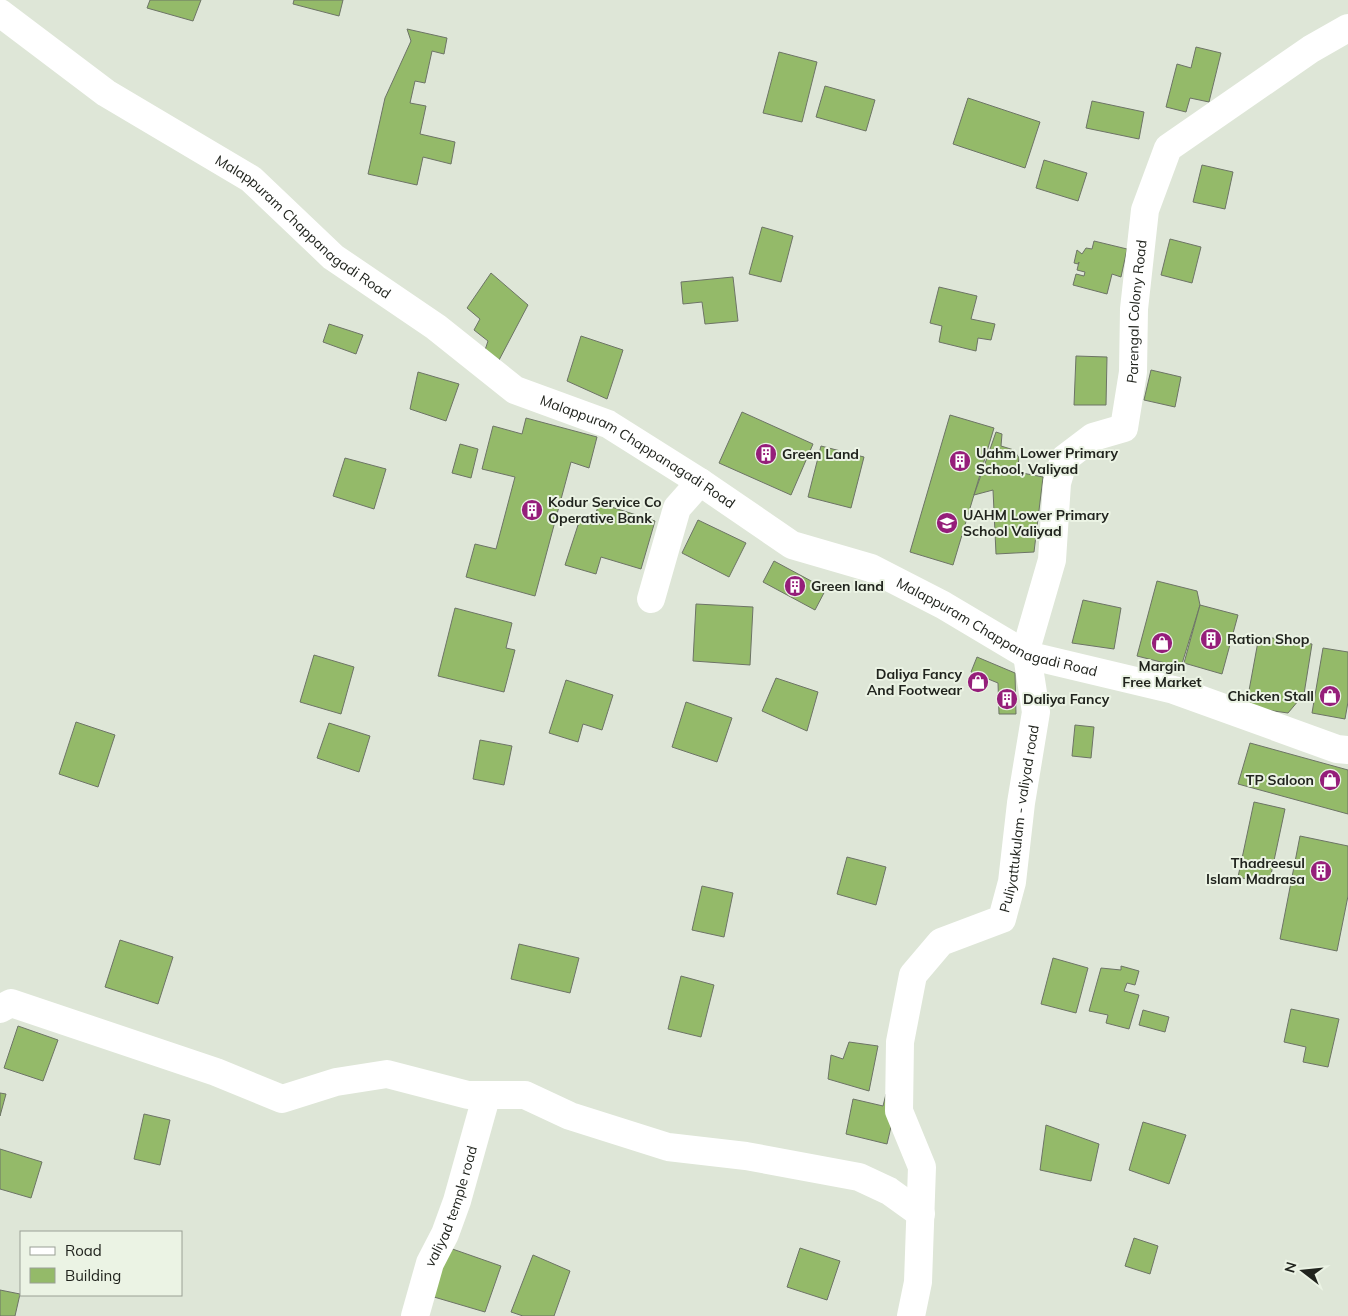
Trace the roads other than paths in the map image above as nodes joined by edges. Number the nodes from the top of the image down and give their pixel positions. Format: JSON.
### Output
{"nodes":[{"id":1,"x":0,"y":13,"type":"edge"},
{"id":2,"x":1347,"y":28,"type":"edge"},
{"id":3,"x":700,"y":482,"type":"junction"},
{"id":4,"x":651,"y":599,"type":"dead end"},
{"id":5,"x":1026,"y":654,"type":"junction"},
{"id":6,"x":1348,"y":750,"type":"edge"},
{"id":7,"x":0,"y":1009,"type":"edge"},
{"id":8,"x":483,"y":1095,"type":"junction"},
{"id":9,"x":921,"y":1214,"type":"junction"},
{"id":10,"x":415,"y":1316,"type":"edge"},
{"id":11,"x":911,"y":1316,"type":"edge"}],
"edges":[{"from":1,"to":3,"type":"street","name":"Malappuram Chappanagadi Road"},
{"from":2,"to":5,"type":"street","name":"Parengal Colony Road"},
{"from":3,"to":4,"type":"street"},
{"from":3,"to":5,"type":"street","name":"Malappuram Chappanagadi Road"},
{"from":5,"to":6,"type":"street","name":"Malappuram Chappanagadi Road"},
{"from":5,"to":9,"type":"street","name":"Puliyattukulam - valiyad road"},
{"from":7,"to":8,"type":"street"},
{"from":8,"to":9,"type":"street"},
{"from":8,"to":10,"type":"street","name":"valiyad temple road"},
{"from":9,"to":11,"type":"street","name":"Puliyattukulam - valiyad road"}]}
